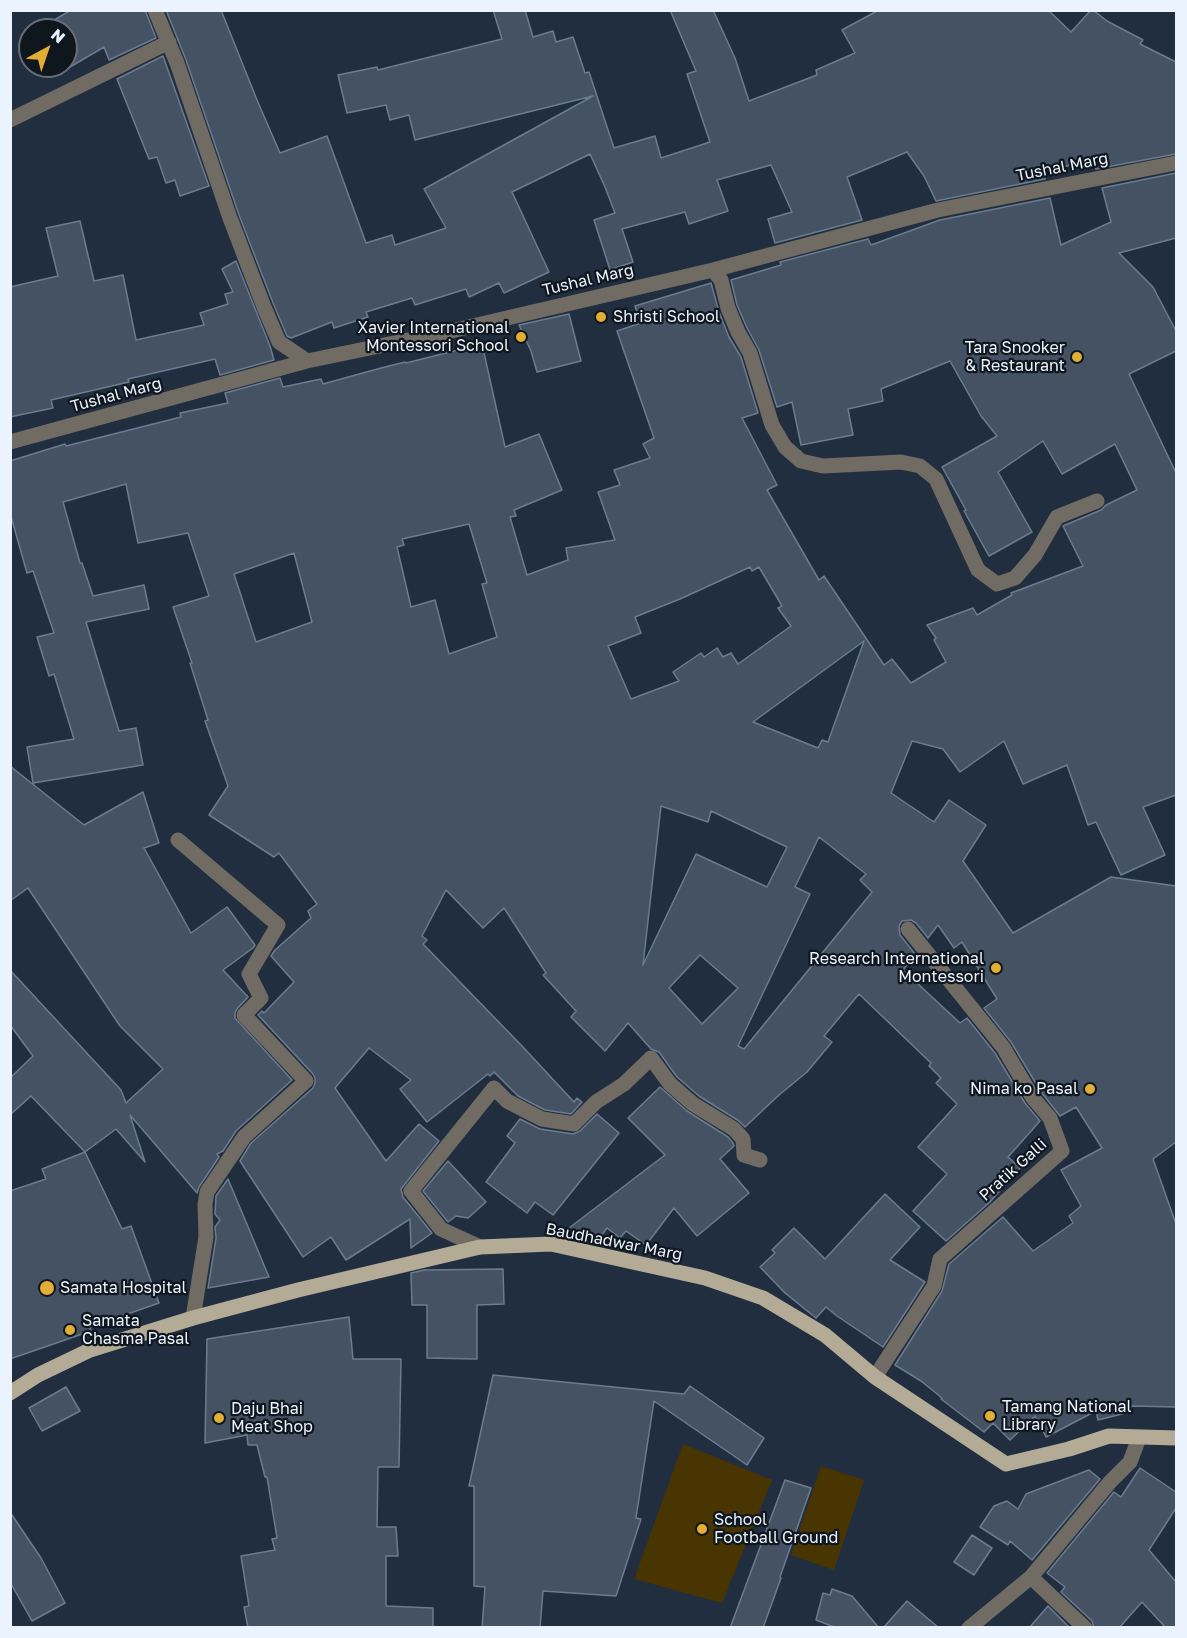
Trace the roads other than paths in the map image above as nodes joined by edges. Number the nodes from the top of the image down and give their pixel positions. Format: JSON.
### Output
{"nodes":[{"id":1,"x":155,"y":10,"type":"edge"},
{"id":2,"x":169,"y":42,"type":"junction"},
{"id":3,"x":10,"y":120,"type":"edge"},
{"id":4,"x":1176,"y":163,"type":"edge"},
{"id":5,"x":713,"y":270,"type":"junction"},
{"id":6,"x":307,"y":362,"type":"junction"},
{"id":7,"x":10,"y":442,"type":"edge"},
{"id":8,"x":1097,"y":501,"type":"dead end"},
{"id":9,"x":178,"y":840,"type":"dead end"},
{"id":10,"x":908,"y":929,"type":"dead end"},
{"id":11,"x":760,"y":1160,"type":"dead end"},
{"id":12,"x":480,"y":1247,"type":"junction"},
{"id":13,"x":193,"y":1318,"type":"junction"},
{"id":14,"x":874,"y":1377,"type":"junction"},
{"id":15,"x":10,"y":1393,"type":"edge"},
{"id":16,"x":1139,"y":1438,"type":"junction"},
{"id":17,"x":1176,"y":1438,"type":"edge"},
{"id":18,"x":1031,"y":1577,"type":"junction"},
{"id":19,"x":969,"y":1628,"type":"edge"},
{"id":20,"x":1085,"y":1628,"type":"edge"}],
"edges":[{"from":1,"to":2,"type":"street"},
{"from":2,"to":3,"type":"street"},
{"from":2,"to":6,"type":"street"},
{"from":4,"to":5,"type":"street","name":"Tushal Marg"},
{"from":5,"to":6,"type":"street","name":"Tushal Marg"},
{"from":5,"to":8,"type":"street"},
{"from":6,"to":7,"type":"street","name":"Tushal Marg"},
{"from":9,"to":13,"type":"street"},
{"from":10,"to":14,"type":"street","name":"Pratik Galli"},
{"from":11,"to":12,"type":"street"},
{"from":12,"to":13,"type":"main road","name":"Baudhadwar Marg"},
{"from":12,"to":14,"type":"main road","name":"Baudhadwar Marg"},
{"from":13,"to":15,"type":"main road","name":"Baudhadwar Marg"},
{"from":14,"to":16,"type":"main road","name":"Baudhadwar Marg"},
{"from":16,"to":17,"type":"main road","name":"Baudhadwar Marg"},
{"from":16,"to":18,"type":"street"},
{"from":18,"to":19,"type":"street"},
{"from":18,"to":20,"type":"street"}]}
